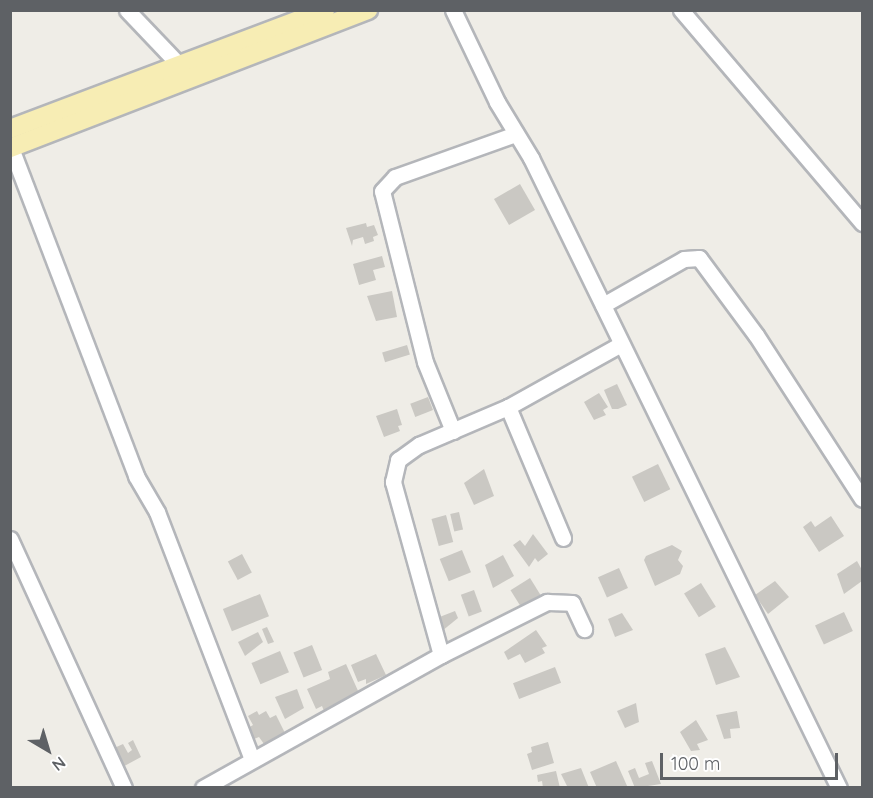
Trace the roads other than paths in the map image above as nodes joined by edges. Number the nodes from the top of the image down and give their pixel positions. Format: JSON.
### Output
{"nodes":[{"id":1,"x":127,"y":10,"type":"edge"},
{"id":2,"x":325,"y":10,"type":"edge"},
{"id":3,"x":368,"y":10,"type":"edge"},
{"id":4,"x":453,"y":10,"type":"edge"},
{"id":5,"x":681,"y":10,"type":"edge"},
{"id":6,"x":186,"y":72,"type":"junction"},
{"id":7,"x":12,"y":126,"type":"edge"},
{"id":8,"x":516,"y":134,"type":"junction"},
{"id":9,"x":11,"y":148,"type":"edge"},
{"id":10,"x":862,"y":223,"type":"edge"},
{"id":11,"x":603,"y":305,"type":"junction"},
{"id":12,"x":621,"y":344,"type":"junction"},
{"id":13,"x":508,"y":407,"type":"junction"},
{"id":14,"x":453,"y":431,"type":"junction"},
{"id":15,"x":862,"y":499,"type":"edge"},
{"id":16,"x":563,"y":538,"type":"dead end"},
{"id":17,"x":10,"y":539,"type":"edge"},
{"id":18,"x":584,"y":629,"type":"dead end"},
{"id":19,"x":441,"y":655,"type":"junction"},
{"id":20,"x":252,"y":759,"type":"junction"},
{"id":21,"x":124,"y":788,"type":"edge"},
{"id":22,"x":203,"y":788,"type":"edge"},
{"id":23,"x":839,"y":788,"type":"edge"}],
"edges":[{"from":1,"to":6,"type":"street"},
{"from":2,"to":6,"type":"main road"},
{"from":3,"to":6,"type":"main road"},
{"from":4,"to":8,"type":"street"},
{"from":5,"to":10,"type":"street"},
{"from":6,"to":7,"type":"main road"},
{"from":6,"to":9,"type":"main road"},
{"from":8,"to":11,"type":"street"},
{"from":8,"to":14,"type":"street"},
{"from":9,"to":20,"type":"street"},
{"from":11,"to":12,"type":"street"},
{"from":11,"to":15,"type":"street"},
{"from":12,"to":13,"type":"street"},
{"from":12,"to":23,"type":"street"},
{"from":13,"to":14,"type":"street"},
{"from":13,"to":16,"type":"street"},
{"from":14,"to":19,"type":"street"},
{"from":17,"to":21,"type":"street"},
{"from":18,"to":19,"type":"street"},
{"from":19,"to":20,"type":"street"},
{"from":20,"to":22,"type":"street"}]}
